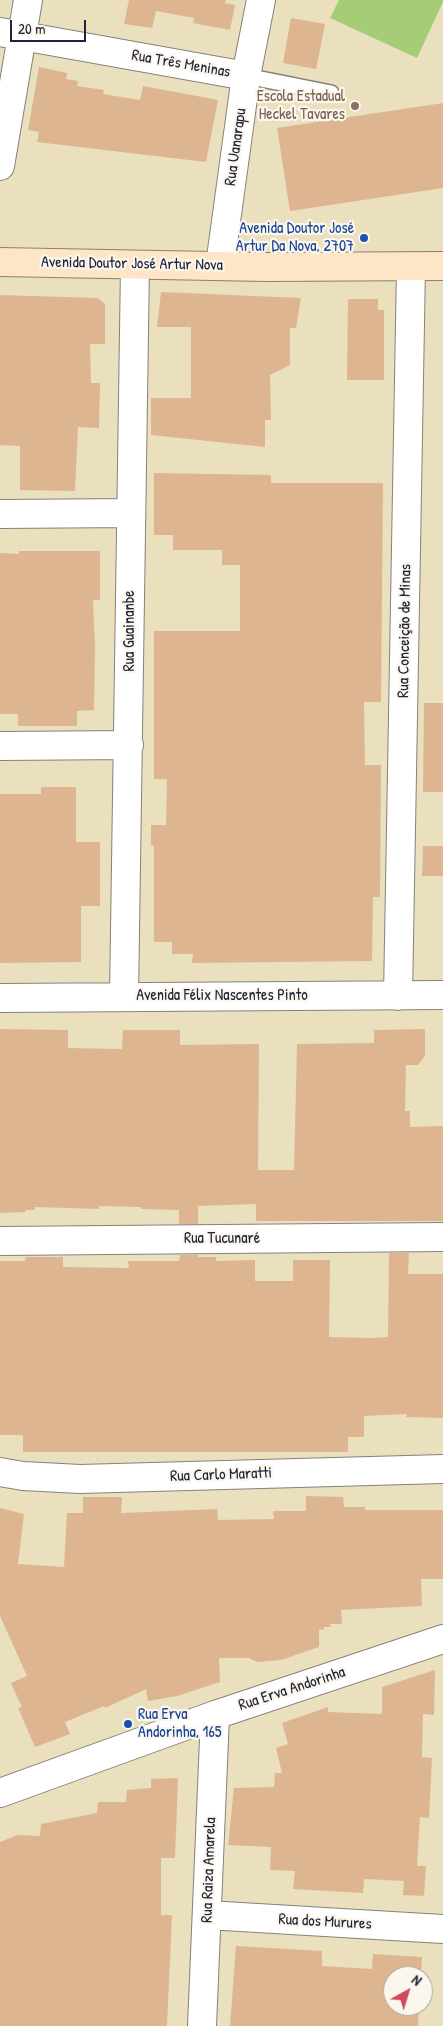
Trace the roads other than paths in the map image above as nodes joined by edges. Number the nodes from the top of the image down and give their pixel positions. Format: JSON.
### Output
{"nodes":[{"id":1,"x":28,"y":0,"type":"edge"},
{"id":2,"x":261,"y":0,"type":"edge"},
{"id":3,"x":11,"y":34,"type":"edge"},
{"id":4,"x":246,"y":76,"type":"junction"},
{"id":5,"x":332,"y":93,"type":"dead end"},
{"id":6,"x":0,"y":166,"type":"edge"},
{"id":7,"x":0,"y":262,"type":"edge"},
{"id":8,"x":135,"y":265,"type":"junction"},
{"id":9,"x":220,"y":265,"type":"junction"},
{"id":10,"x":443,"y":266,"type":"edge"},
{"id":11,"x":411,"y":267,"type":"junction"},
{"id":12,"x":130,"y":513,"type":"junction"},
{"id":13,"x":0,"y":514,"type":"edge"},
{"id":14,"x":129,"y":745,"type":"junction"},
{"id":15,"x":0,"y":746,"type":"edge"},
{"id":16,"x":443,"y":995,"type":"edge"},
{"id":17,"x":398,"y":996,"type":"junction"},
{"id":18,"x":124,"y":997,"type":"junction"},
{"id":19,"x":0,"y":998,"type":"edge"},
{"id":20,"x":443,"y":1237,"type":"edge"},
{"id":21,"x":0,"y":1241,"type":"edge"},
{"id":22,"x":443,"y":1470,"type":"edge"},
{"id":23,"x":0,"y":1472,"type":"edge"},
{"id":24,"x":443,"y":1639,"type":"edge"},
{"id":25,"x":215,"y":1715,"type":"junction"},
{"id":26,"x":0,"y":1793,"type":"edge"},
{"id":27,"x":207,"y":1914,"type":"junction"},
{"id":28,"x":443,"y":1929,"type":"edge"},
{"id":29,"x":202,"y":2026,"type":"edge"}],
"edges":[{"from":1,"to":3,"type":"street"},
{"from":2,"to":4,"type":"street","name":"Rua Uanarapu"},
{"from":3,"to":4,"type":"street","name":"Rua Três Meninas"},
{"from":3,"to":6,"type":"street"},
{"from":4,"to":5,"type":"lane","name":"Rua Três Meninas"},
{"from":4,"to":9,"type":"street","name":"Rua Uanarapu"},
{"from":7,"to":8,"type":"main road","name":"Avenida Doutor José Artur Nova"},
{"from":8,"to":9,"type":"main road","name":"Avenida Doutor José Artur Nova"},
{"from":8,"to":12,"type":"street","name":"Rua Guainanbe"},
{"from":9,"to":11,"type":"main road","name":"Avenida Doutor José Artur Nova"},
{"from":10,"to":11,"type":"main road","name":"Avenida Doutor José Artur Nova"},
{"from":11,"to":17,"type":"street","name":"Rua Conceição de Minas"},
{"from":12,"to":13,"type":"street"},
{"from":12,"to":14,"type":"street","name":"Rua Guainanbe"},
{"from":14,"to":15,"type":"street"},
{"from":14,"to":18,"type":"street","name":"Rua Guainanbe"},
{"from":16,"to":17,"type":"street","name":"Avenida Félix Nascentes Pinto"},
{"from":17,"to":18,"type":"street","name":"Avenida Félix Nascentes Pinto"},
{"from":18,"to":19,"type":"street","name":"Avenida Félix Nascentes Pinto"},
{"from":20,"to":21,"type":"street","name":"Rua Tucunaré"},
{"from":22,"to":23,"type":"street","name":"Rua Carlo Maratti"},
{"from":24,"to":25,"type":"street","name":"Rua Erva Andorinha"},
{"from":25,"to":26,"type":"street","name":"Rua Erva Andorinha"},
{"from":25,"to":27,"type":"street","name":"Rua Raiza Amarela"},
{"from":27,"to":28,"type":"street","name":"Rua dos Murures"},
{"from":27,"to":29,"type":"street","name":"Rua Raiza Amarela"}]}
